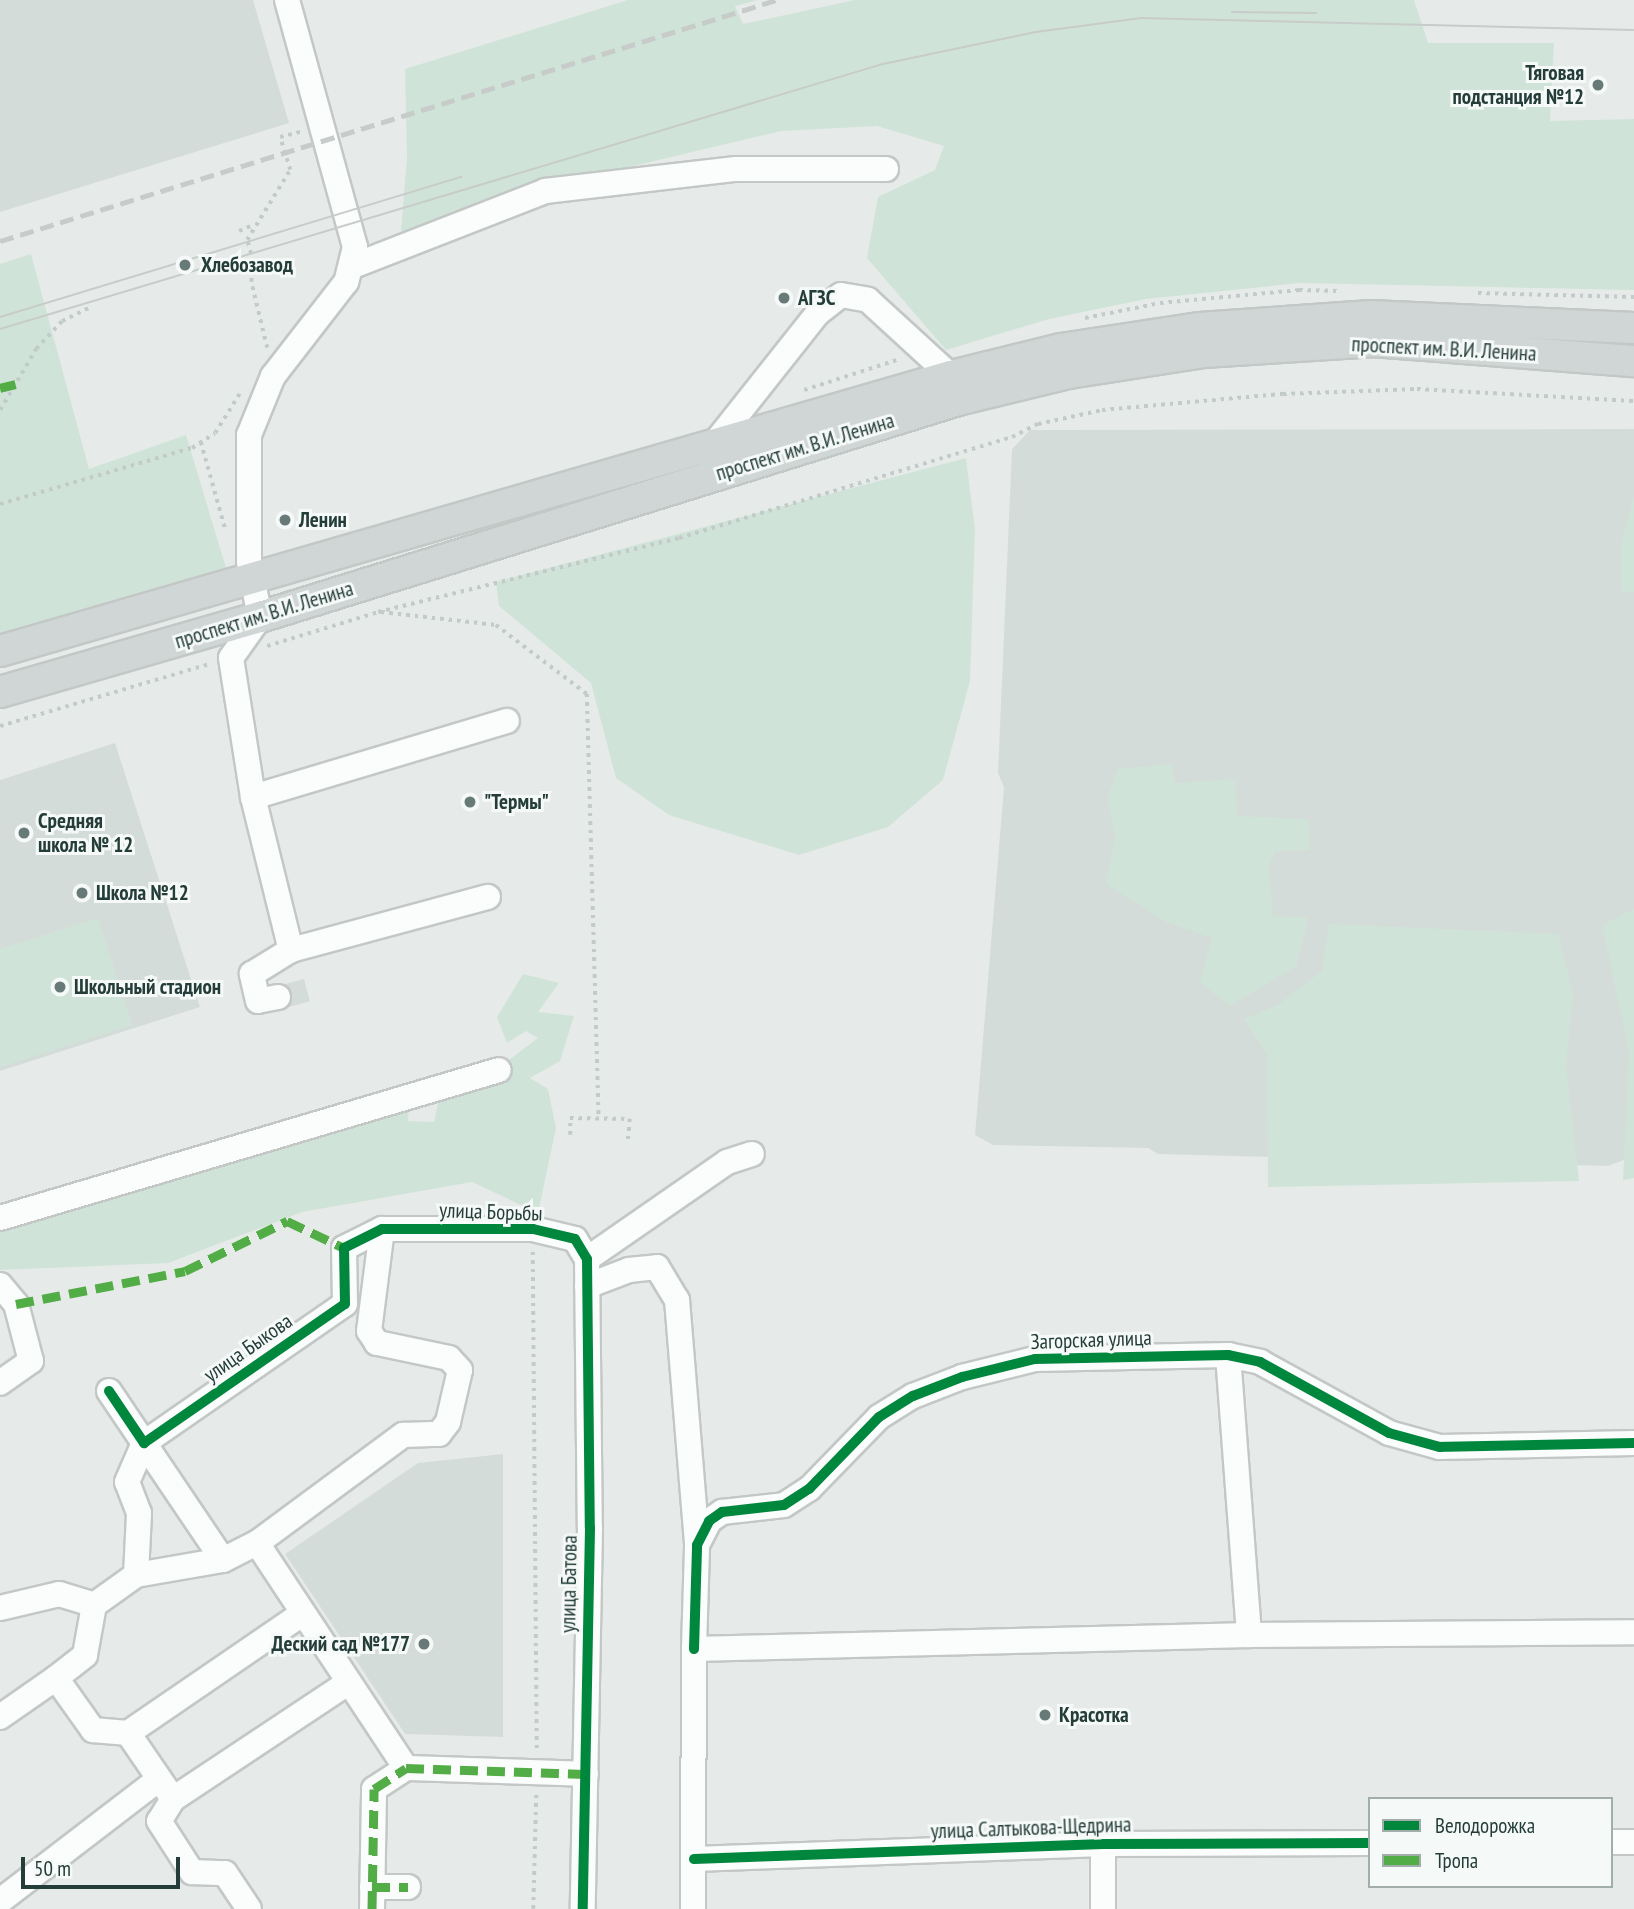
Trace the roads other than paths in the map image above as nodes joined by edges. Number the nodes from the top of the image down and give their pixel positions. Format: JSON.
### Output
{"nodes":[{"id":1,"x":287,"y":0,"type":"edge"},
{"id":2,"x":886,"y":169,"type":"dead end"},
{"id":3,"x":353,"y":266,"type":"junction"},
{"id":4,"x":1634,"y":328,"type":"edge"},
{"id":5,"x":1634,"y":361,"type":"edge"},
{"id":6,"x":950,"y":376,"type":"junction"},
{"id":7,"x":715,"y":444,"type":"junction"},
{"id":8,"x":250,"y":576,"type":"junction"},
{"id":9,"x":260,"y":617,"type":"junction"},
{"id":10,"x":0,"y":651,"type":"edge"},
{"id":11,"x":0,"y":692,"type":"edge"},
{"id":12,"x":507,"y":721,"type":"dead end"},
{"id":13,"x":253,"y":797,"type":"junction"},
{"id":14,"x":488,"y":897,"type":"dead end"},
{"id":15,"x":291,"y":950,"type":"junction"},
{"id":16,"x":278,"y":997,"type":"dead end"},
{"id":17,"x":499,"y":1070,"type":"dead end"},
{"id":18,"x":752,"y":1154,"type":"dead end"},
{"id":19,"x":0,"y":1219,"type":"edge"},
{"id":20,"x":382,"y":1229,"type":"junction"},
{"id":21,"x":587,"y":1259,"type":"junction"},
{"id":22,"x":587,"y":1286,"type":"junction"},
{"id":23,"x":8,"y":1294,"type":"edge"},
{"id":24,"x":1228,"y":1355,"type":"junction"},
{"id":25,"x":0,"y":1383,"type":"edge"},
{"id":26,"x":109,"y":1391,"type":"dead end"},
{"id":27,"x":144,"y":1443,"type":"junction"},
{"id":28,"x":1634,"y":1443,"type":"edge"},
{"id":29,"x":257,"y":1543,"type":"junction"},
{"id":30,"x":697,"y":1545,"type":"junction"},
{"id":31,"x":223,"y":1560,"type":"junction"},
{"id":32,"x":136,"y":1575,"type":"junction"},
{"id":33,"x":94,"y":1605,"type":"junction"},
{"id":34,"x":0,"y":1608,"type":"edge"},
{"id":35,"x":303,"y":1613,"type":"junction"},
{"id":36,"x":1634,"y":1632,"type":"edge"},
{"id":37,"x":1248,"y":1635,"type":"junction"},
{"id":38,"x":694,"y":1649,"type":"junction"},
{"id":39,"x":56,"y":1678,"type":"junction"},
{"id":40,"x":349,"y":1682,"type":"junction"},
{"id":41,"x":0,"y":1717,"type":"edge"},
{"id":42,"x":128,"y":1733,"type":"junction"},
{"id":43,"x":406,"y":1768,"type":"junction"},
{"id":44,"x":586,"y":1773,"type":"junction"},
{"id":45,"x":166,"y":1789,"type":"junction"},
{"id":46,"x":1613,"y":1842,"type":"edge"},
{"id":47,"x":1634,"y":1842,"type":"edge"},
{"id":48,"x":1368,"y":1843,"type":"edge"},
{"id":49,"x":1103,"y":1844,"type":"junction"},
{"id":50,"x":694,"y":1859,"type":"junction"},
{"id":51,"x":408,"y":1887,"type":"dead end"},
{"id":52,"x":372,"y":1898,"type":"edge"},
{"id":53,"x":0,"y":1901,"type":"edge"},
{"id":54,"x":249,"y":1909,"type":"edge"},
{"id":55,"x":583,"y":1909,"type":"edge"},
{"id":56,"x":692,"y":1909,"type":"edge"},
{"id":57,"x":1103,"y":1909,"type":"edge"}],
"edges":[{"from":1,"to":3,"type":"street"},
{"from":2,"to":3,"type":"street"},
{"from":3,"to":8,"type":"street"},
{"from":4,"to":6,"type":"main road","name":"проспект им. В.И. Ленина"},
{"from":5,"to":9,"type":"main road","name":"проспект им. В.И. Ленина"},
{"from":6,"to":7,"type":"main road","name":"проспект им. В.И. Ленина"},
{"from":6,"to":7,"type":"street"},
{"from":7,"to":8,"type":"main road","name":"проспект им. В.И. Ленина"},
{"from":8,"to":9,"type":"street"},
{"from":8,"to":10,"type":"main road","name":"проспект им. В.И. Ленина"},
{"from":9,"to":11,"type":"main road","name":"проспект им. В.И. Ленина"},
{"from":9,"to":13,"type":"street"},
{"from":12,"to":13,"type":"street"},
{"from":13,"to":15,"type":"street"},
{"from":14,"to":15,"type":"street"},
{"from":15,"to":16,"type":"street"},
{"from":17,"to":19,"type":"street"},
{"from":18,"to":21,"type":"street"},
{"from":20,"to":21,"type":"street","name":"улица Борьбы"},
{"from":20,"to":27,"type":"street","name":"улица Быкова"},
{"from":20,"to":29,"type":"street"},
{"from":21,"to":22,"type":"street","name":"улица Батова"},
{"from":22,"to":30,"type":"street"},
{"from":22,"to":44,"type":"street","name":"улица Батова"},
{"from":23,"to":25,"type":"street"},
{"from":24,"to":28,"type":"street","name":"Загорская улица"},
{"from":24,"to":30,"type":"street","name":"Загорская улица"},
{"from":24,"to":37,"type":"street"},
{"from":26,"to":27,"type":"street"},
{"from":27,"to":31,"type":"street"},
{"from":27,"to":32,"type":"street"},
{"from":29,"to":31,"type":"street"},
{"from":29,"to":35,"type":"street"},
{"from":30,"to":38,"type":"street"},
{"from":31,"to":32,"type":"street"},
{"from":32,"to":33,"type":"street"},
{"from":33,"to":34,"type":"street"},
{"from":33,"to":39,"type":"street"},
{"from":35,"to":40,"type":"street"},
{"from":35,"to":42,"type":"street"},
{"from":36,"to":37,"type":"street"},
{"from":37,"to":38,"type":"street"},
{"from":38,"to":50,"type":"street"},
{"from":39,"to":41,"type":"street"},
{"from":39,"to":42,"type":"street"},
{"from":40,"to":43,"type":"street"},
{"from":40,"to":45,"type":"street"},
{"from":42,"to":45,"type":"street"},
{"from":43,"to":44,"type":"street"},
{"from":43,"to":52,"type":"street"},
{"from":44,"to":55,"type":"street","name":"улица Батова"},
{"from":45,"to":53,"type":"street"},
{"from":45,"to":54,"type":"street"},
{"from":46,"to":47,"type":"street"},
{"from":48,"to":49,"type":"street","name":"улица Салтыкова-Щедрина"},
{"from":49,"to":50,"type":"street","name":"улица Салтыкова-Щедрина"},
{"from":49,"to":57,"type":"street"},
{"from":50,"to":56,"type":"street"},
{"from":51,"to":52,"type":"street"}]}
